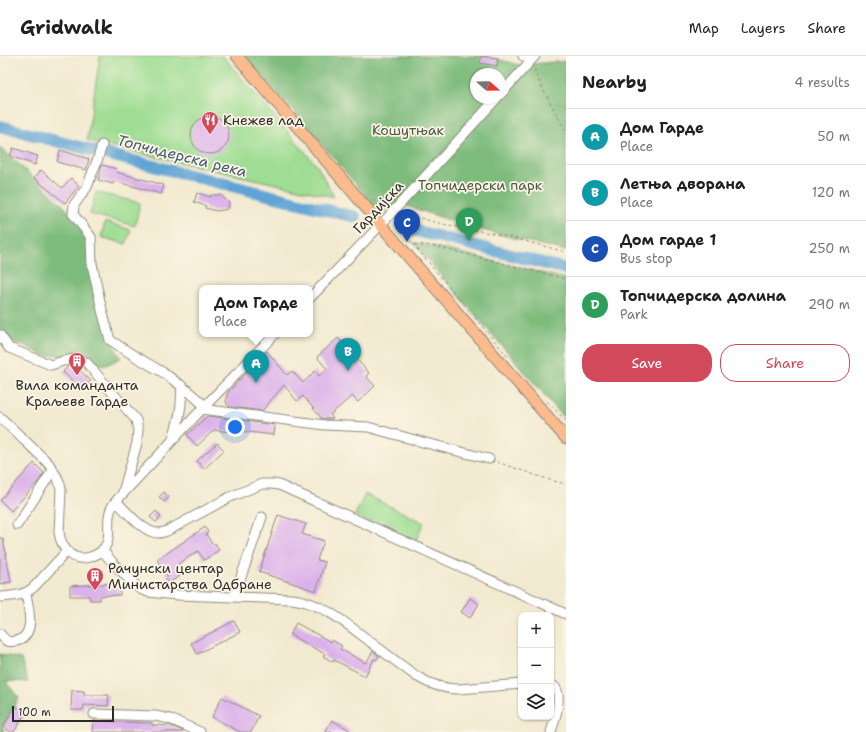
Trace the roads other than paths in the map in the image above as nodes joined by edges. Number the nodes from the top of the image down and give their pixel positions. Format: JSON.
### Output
{"nodes":[{"id":1,"x":237,"y":56,"type":"edge"},
{"id":2,"x":523,"y":56,"type":"edge"},
{"id":3,"x":534,"y":57,"type":"edge"},
{"id":4,"x":506,"y":88,"type":"edge"},
{"id":5,"x":491,"y":104,"type":"edge"},
{"id":6,"x":102,"y":145,"type":"dead end"},
{"id":7,"x":381,"y":225,"type":"junction"},
{"id":8,"x":313,"y":295,"type":"edge"},
{"id":9,"x":0,"y":335,"type":"edge"},
{"id":10,"x":272,"y":337,"type":"edge"},
{"id":11,"x":180,"y":385,"type":"junction"},
{"id":12,"x":204,"y":408,"type":"junction"},
{"id":13,"x":0,"y":417,"type":"edge"},
{"id":14,"x":566,"y":438,"type":"edge"},
{"id":15,"x":172,"y":441,"type":"junction"},
{"id":16,"x":489,"y":459,"type":"road end"},
{"id":17,"x":53,"y":470,"type":"junction"},
{"id":18,"x":123,"y":494,"type":"junction"},
{"id":19,"x":116,"y":501,"type":"junction"},
{"id":20,"x":262,"y":517,"type":"dead end"},
{"id":21,"x":18,"y":525,"type":"dead end"},
{"id":22,"x":102,"y":550,"type":"junction"},
{"id":23,"x":67,"y":551,"type":"junction"},
{"id":24,"x":26,"y":593,"type":"junction"},
{"id":25,"x":0,"y":597,"type":"edge"},
{"id":26,"x":234,"y":597,"type":"junction"},
{"id":27,"x":566,"y":614,"type":"edge"},
{"id":28,"x":0,"y":634,"type":"edge"},
{"id":29,"x":518,"y":684,"type":"edge"},
{"id":30,"x":554,"y":687,"type":"edge"},
{"id":31,"x":94,"y":714,"type":"dead end"},
{"id":32,"x":200,"y":732,"type":"edge"},
{"id":33,"x":551,"y":732,"type":"edge"}],
"edges":[{"from":1,"to":7,"type":"main road"},
{"from":2,"to":3,"type":"street"},
{"from":3,"to":4,"type":"street"},
{"from":5,"to":7,"type":"street","name":"Гардијска"},
{"from":6,"to":11,"type":"street"},
{"from":7,"to":8,"type":"street","name":"Гардијска"},
{"from":7,"to":14,"type":"main road"},
{"from":9,"to":18,"type":"street"},
{"from":10,"to":12,"type":"street"},
{"from":11,"to":12,"type":"street"},
{"from":11,"to":15,"type":"street"},
{"from":12,"to":15,"type":"street"},
{"from":12,"to":16,"type":"street"},
{"from":13,"to":17,"type":"street"},
{"from":15,"to":18,"type":"street"},
{"from":17,"to":21,"type":"street"},
{"from":17,"to":23,"type":"street"},
{"from":18,"to":19,"type":"street"},
{"from":19,"to":22,"type":"street"},
{"from":19,"to":27,"type":"street"},
{"from":20,"to":26,"type":"street"},
{"from":22,"to":23,"type":"street"},
{"from":22,"to":26,"type":"street"},
{"from":23,"to":24,"type":"street"},
{"from":24,"to":25,"type":"street"},
{"from":24,"to":28,"type":"street"},
{"from":26,"to":29,"type":"street"},
{"from":30,"to":33,"type":"street"},
{"from":31,"to":32,"type":"street"}]}
